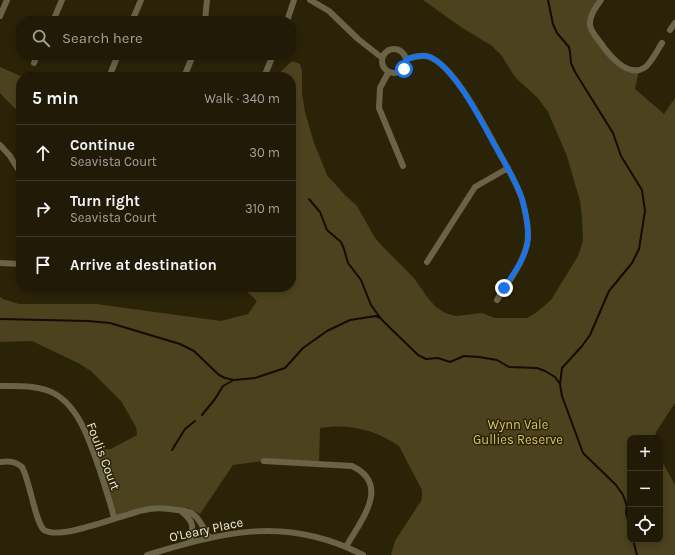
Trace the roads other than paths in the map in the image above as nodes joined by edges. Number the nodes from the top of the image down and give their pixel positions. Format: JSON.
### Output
{"nodes":[{"id":1,"x":62,"y":0,"type":"edge"},
{"id":2,"x":141,"y":0,"type":"edge"},
{"id":3,"x":207,"y":0,"type":"edge"},
{"id":4,"x":294,"y":0,"type":"edge"},
{"id":5,"x":310,"y":0,"type":"edge"},
{"id":6,"x":601,"y":0,"type":"edge"},
{"id":7,"x":4,"y":3,"type":"edge"},
{"id":8,"x":0,"y":16,"type":"edge"},
{"id":9,"x":55,"y":16,"type":"edge"},
{"id":10,"x":134,"y":16,"type":"edge"},
{"id":11,"x":206,"y":16,"type":"edge"},
{"id":12,"x":289,"y":16,"type":"edge"},
{"id":13,"x":675,"y":23,"type":"edge"},
{"id":14,"x":670,"y":30,"type":"dead end"},
{"id":15,"x":662,"y":43,"type":"dead end"},
{"id":16,"x":382,"y":57,"type":"junction"},
{"id":17,"x":407,"y":59,"type":"junction"},
{"id":18,"x":36,"y":60,"type":"edge"},
{"id":19,"x":116,"y":60,"type":"edge"},
{"id":20,"x":191,"y":60,"type":"edge"},
{"id":21,"x":271,"y":60,"type":"edge"},
{"id":22,"x":34,"y":63,"type":"dead end"},
{"id":23,"x":111,"y":72,"type":"edge"},
{"id":24,"x":186,"y":72,"type":"edge"},
{"id":25,"x":266,"y":72,"type":"edge"},
{"id":26,"x":388,"y":73,"type":"junction"},
{"id":27,"x":0,"y":146,"type":"edge"},
{"id":28,"x":16,"y":166,"type":"edge"},
{"id":29,"x":403,"y":166,"type":"dead end"},
{"id":30,"x":508,"y":168,"type":"junction"},
{"id":31,"x":428,"y":262,"type":"dead end"},
{"id":32,"x":0,"y":263,"type":"edge"},
{"id":33,"x":16,"y":264,"type":"edge"},
{"id":34,"x":497,"y":300,"type":"dead end"},
{"id":35,"x":0,"y":386,"type":"edge"},
{"id":36,"x":264,"y":461,"type":"dead end"},
{"id":37,"x":0,"y":462,"type":"edge"},
{"id":38,"x":179,"y":510,"type":"junction"},
{"id":39,"x":114,"y":518,"type":"junction"},
{"id":40,"x":209,"y":537,"type":"junction"},
{"id":41,"x":190,"y":542,"type":"junction"},
{"id":42,"x":346,"y":547,"type":"junction"},
{"id":43,"x":146,"y":555,"type":"edge"},
{"id":44,"x":363,"y":555,"type":"edge"}],
"edges":[{"from":1,"to":9,"type":"street"},
{"from":2,"to":10,"type":"street"},
{"from":3,"to":11,"type":"street"},
{"from":4,"to":12,"type":"street"},
{"from":5,"to":16,"type":"street"},
{"from":6,"to":15,"type":"street"},
{"from":7,"to":8,"type":"street"},
{"from":13,"to":14,"type":"street"},
{"from":16,"to":17,"type":"street"},
{"from":16,"to":26,"type":"street"},
{"from":17,"to":26,"type":"street"},
{"from":17,"to":30,"type":"street"},
{"from":18,"to":22,"type":"street"},
{"from":19,"to":23,"type":"street"},
{"from":20,"to":24,"type":"street"},
{"from":21,"to":25,"type":"street"},
{"from":26,"to":29,"type":"street"},
{"from":27,"to":28,"type":"street"},
{"from":30,"to":31,"type":"street"},
{"from":30,"to":34,"type":"street"},
{"from":32,"to":33,"type":"street"},
{"from":35,"to":39,"type":"street","name":"Foulis Court"},
{"from":36,"to":42,"type":"street"},
{"from":37,"to":39,"type":"street"},
{"from":38,"to":39,"type":"street"},
{"from":38,"to":40,"type":"street"},
{"from":38,"to":41,"type":"street"},
{"from":40,"to":41,"type":"street","name":"O'Leary Place"},
{"from":40,"to":42,"type":"street","name":"O'Leary Place"},
{"from":41,"to":43,"type":"street","name":"O'Leary Place"},
{"from":42,"to":44,"type":"street","name":"O'Leary Place"}]}
